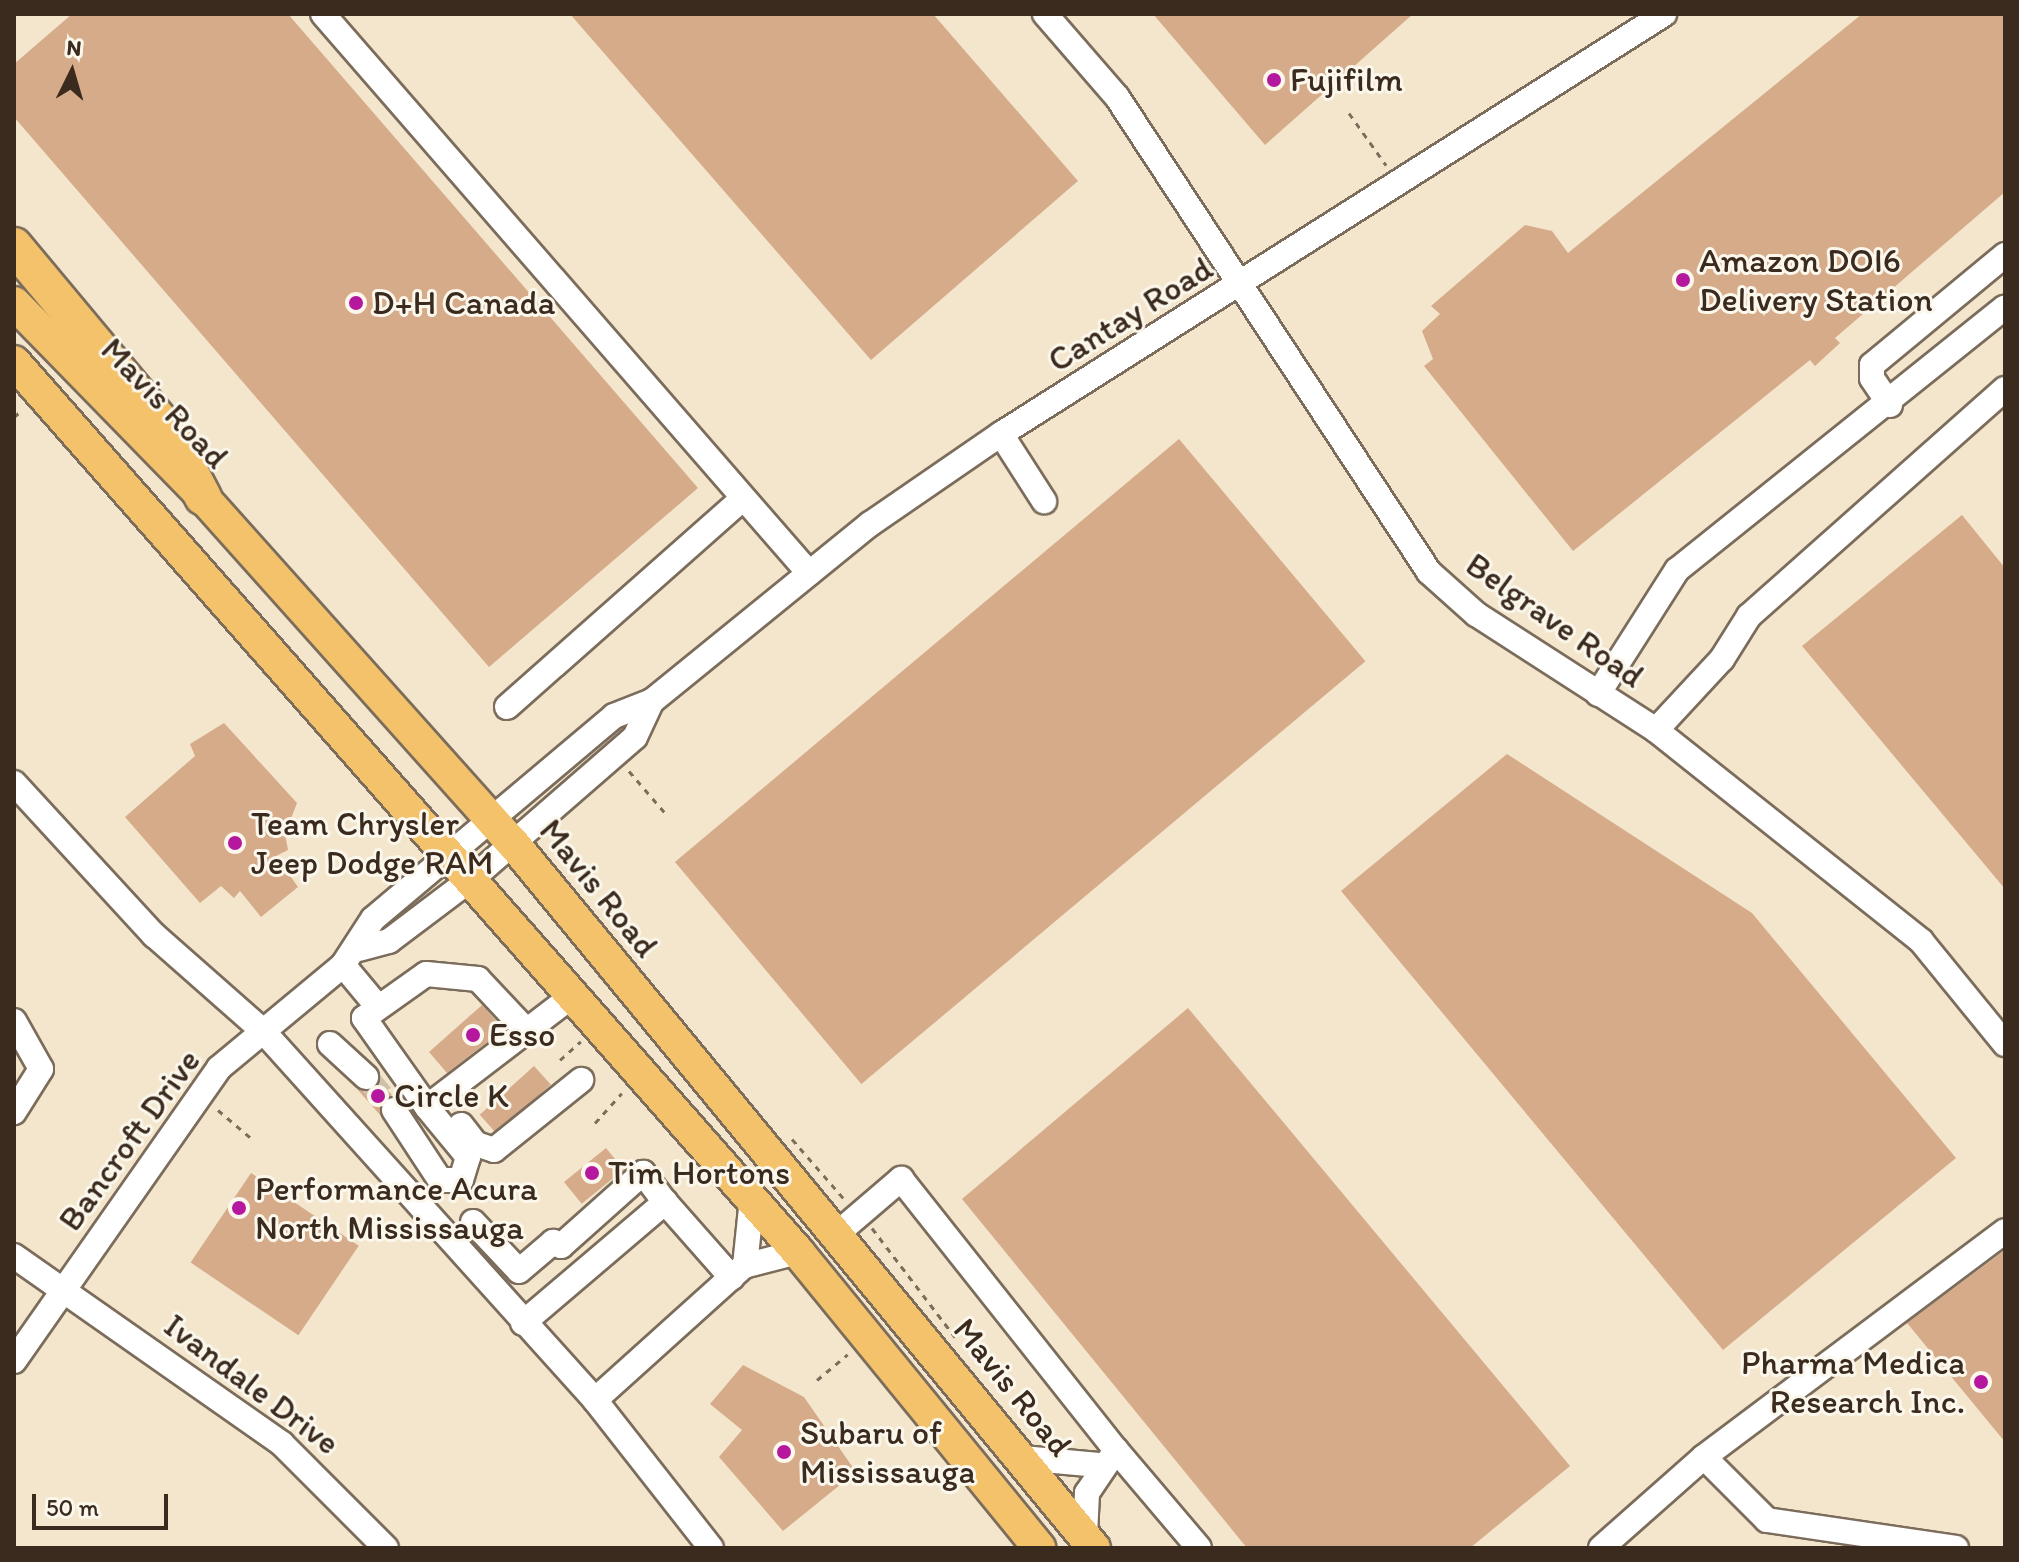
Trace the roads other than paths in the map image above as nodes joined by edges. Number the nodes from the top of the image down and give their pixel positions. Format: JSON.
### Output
{"nodes":[{"id":1,"x":323,"y":14,"type":"edge"},
{"id":2,"x":1045,"y":14,"type":"edge"},
{"id":3,"x":1654,"y":16,"type":"edge"},
{"id":4,"x":14,"y":246,"type":"edge"},
{"id":5,"x":2005,"y":255,"type":"edge"},
{"id":6,"x":1239,"y":286,"type":"junction"},
{"id":7,"x":14,"y":303,"type":"edge"},
{"id":8,"x":2005,"y":307,"type":"edge"},
{"id":9,"x":14,"y":362,"type":"edge"},
{"id":10,"x":2005,"y":389,"type":"edge"},
{"id":11,"x":1890,"y":405,"type":"junction"},
{"id":12,"x":1001,"y":434,"type":"junction"},
{"id":13,"x":203,"y":497,"type":"junction"},
{"id":14,"x":742,"y":499,"type":"junction"},
{"id":15,"x":1044,"y":501,"type":"dead end"},
{"id":16,"x":809,"y":573,"type":"junction"},
{"id":17,"x":1598,"y":694,"type":"junction"},
{"id":18,"x":652,"y":701,"type":"junction"},
{"id":19,"x":507,"y":707,"type":"dead end"},
{"id":20,"x":1656,"y":730,"type":"junction"},
{"id":21,"x":14,"y":783,"type":"edge"},
{"id":22,"x":491,"y":818,"type":"junction"},
{"id":23,"x":512,"y":842,"type":"junction"},
{"id":24,"x":452,"y":853,"type":"junction"},
{"id":25,"x":474,"y":877,"type":"junction"},
{"id":26,"x":351,"y":957,"type":"junction"},
{"id":27,"x":575,"y":994,"type":"junction"},
{"id":28,"x":378,"y":1007,"type":"junction"},
{"id":29,"x":14,"y":1021,"type":"edge"},
{"id":30,"x":524,"y":1028,"type":"junction"},
{"id":31,"x":263,"y":1031,"type":"junction"},
{"id":32,"x":330,"y":1044,"type":"dead end"},
{"id":33,"x":2005,"y":1044,"type":"edge"},
{"id":34,"x":366,"y":1077,"type":"tunnel mouth"},
{"id":35,"x":581,"y":1080,"type":"dead end"},
{"id":36,"x":433,"y":1102,"type":"junction"},
{"id":37,"x":394,"y":1110,"type":"tunnel mouth"},
{"id":38,"x":14,"y":1112,"type":"edge"},
{"id":39,"x":752,"y":1198,"type":"junction"},
{"id":40,"x":665,"y":1202,"type":"junction"},
{"id":41,"x":473,"y":1222,"type":"dead end"},
{"id":42,"x":2005,"y":1231,"type":"edge"},
{"id":43,"x":839,"y":1232,"type":"junction"},
{"id":44,"x":798,"y":1252,"type":"junction"},
{"id":45,"x":14,"y":1256,"type":"edge"},
{"id":46,"x":738,"y":1272,"type":"junction"},
{"id":47,"x":64,"y":1290,"type":"junction"},
{"id":48,"x":523,"y":1323,"type":"junction"},
{"id":49,"x":14,"y":1361,"type":"edge"},
{"id":50,"x":595,"y":1400,"type":"junction"},
{"id":51,"x":1704,"y":1457,"type":"junction"},
{"id":52,"x":1022,"y":1458,"type":"junction"},
{"id":53,"x":1108,"y":1458,"type":"junction"},
{"id":54,"x":1090,"y":1542,"type":"edge"},
{"id":55,"x":386,"y":1548,"type":"edge"},
{"id":56,"x":711,"y":1548,"type":"edge"},
{"id":57,"x":1039,"y":1548,"type":"edge"},
{"id":58,"x":1199,"y":1548,"type":"edge"},
{"id":59,"x":1601,"y":1548,"type":"edge"},
{"id":60,"x":1956,"y":1548,"type":"edge"}],
"edges":[{"from":1,"to":14,"type":"street"},
{"from":2,"to":6,"type":"street","name":"Belgrave Road"},
{"from":3,"to":6,"type":"street","name":"Cantay Road"},
{"from":4,"to":13,"type":"highway"},
{"from":5,"to":11,"type":"street"},
{"from":6,"to":12,"type":"street","name":"Cantay Road"},
{"from":6,"to":17,"type":"street","name":"Belgrave Road"},
{"from":7,"to":13,"type":"main road","name":"Mavis Road"},
{"from":8,"to":11,"type":"street"},
{"from":9,"to":24,"type":"main road"},
{"from":10,"to":20,"type":"street"},
{"from":11,"to":17,"type":"street"},
{"from":12,"to":15,"type":"street"},
{"from":12,"to":16,"type":"street","name":"Cantay Road"},
{"from":13,"to":22,"type":"main road","name":"Mavis Road"},
{"from":14,"to":16,"type":"street"},
{"from":14,"to":19,"type":"street"},
{"from":16,"to":18,"type":"street","name":"Cantay Road"},
{"from":17,"to":20,"type":"street","name":"Belgrave Road"},
{"from":18,"to":22,"type":"street","name":"Cantay Road"},
{"from":18,"to":23,"type":"street","name":"Cantay Road"},
{"from":20,"to":33,"type":"street","name":"Belgrave Road"},
{"from":21,"to":31,"type":"street"},
{"from":22,"to":23,"type":"main road","name":"Mavis Road"},
{"from":22,"to":24,"type":"street","name":"Cantay Road"},
{"from":23,"to":25,"type":"street","name":"Cantay Road"},
{"from":23,"to":43,"type":"main road","name":"Mavis Road"},
{"from":24,"to":25,"type":"main road"},
{"from":24,"to":26,"type":"street","name":"Bancroft Drive"},
{"from":25,"to":26,"type":"street","name":"Bancroft Drive"},
{"from":25,"to":27,"type":"main road"},
{"from":26,"to":28,"type":"street"},
{"from":26,"to":31,"type":"street","name":"Bancroft Drive"},
{"from":27,"to":30,"type":"street"},
{"from":27,"to":39,"type":"main road"},
{"from":28,"to":30,"type":"street"},
{"from":28,"to":36,"type":"street"},
{"from":29,"to":38,"type":"street"},
{"from":30,"to":36,"type":"street"},
{"from":31,"to":47,"type":"street","name":"Bancroft Drive"},
{"from":31,"to":48,"type":"street"},
{"from":32,"to":34,"type":"street"},
{"from":35,"to":36,"type":"street"},
{"from":36,"to":37,"type":"street"},
{"from":39,"to":44,"type":"main road"},
{"from":39,"to":46,"type":"street"},
{"from":40,"to":41,"type":"street"},
{"from":40,"to":46,"type":"street"},
{"from":40,"to":48,"type":"street"},
{"from":42,"to":51,"type":"street"},
{"from":43,"to":52,"type":"main road","name":"Mavis Road"},
{"from":43,"to":53,"type":"street"},
{"from":44,"to":46,"type":"street"},
{"from":44,"to":57,"type":"main road"},
{"from":45,"to":47,"type":"street","name":"Ivandale Drive"},
{"from":46,"to":50,"type":"street"},
{"from":47,"to":49,"type":"street","name":"Bancroft Drive"},
{"from":47,"to":55,"type":"street","name":"Ivandale Drive"},
{"from":48,"to":50,"type":"street"},
{"from":50,"to":56,"type":"street"},
{"from":51,"to":59,"type":"street"},
{"from":51,"to":60,"type":"street"},
{"from":52,"to":53,"type":"street"},
{"from":52,"to":54,"type":"main road","name":"Mavis Road"},
{"from":53,"to":54,"type":"street"},
{"from":53,"to":58,"type":"street"}]}
